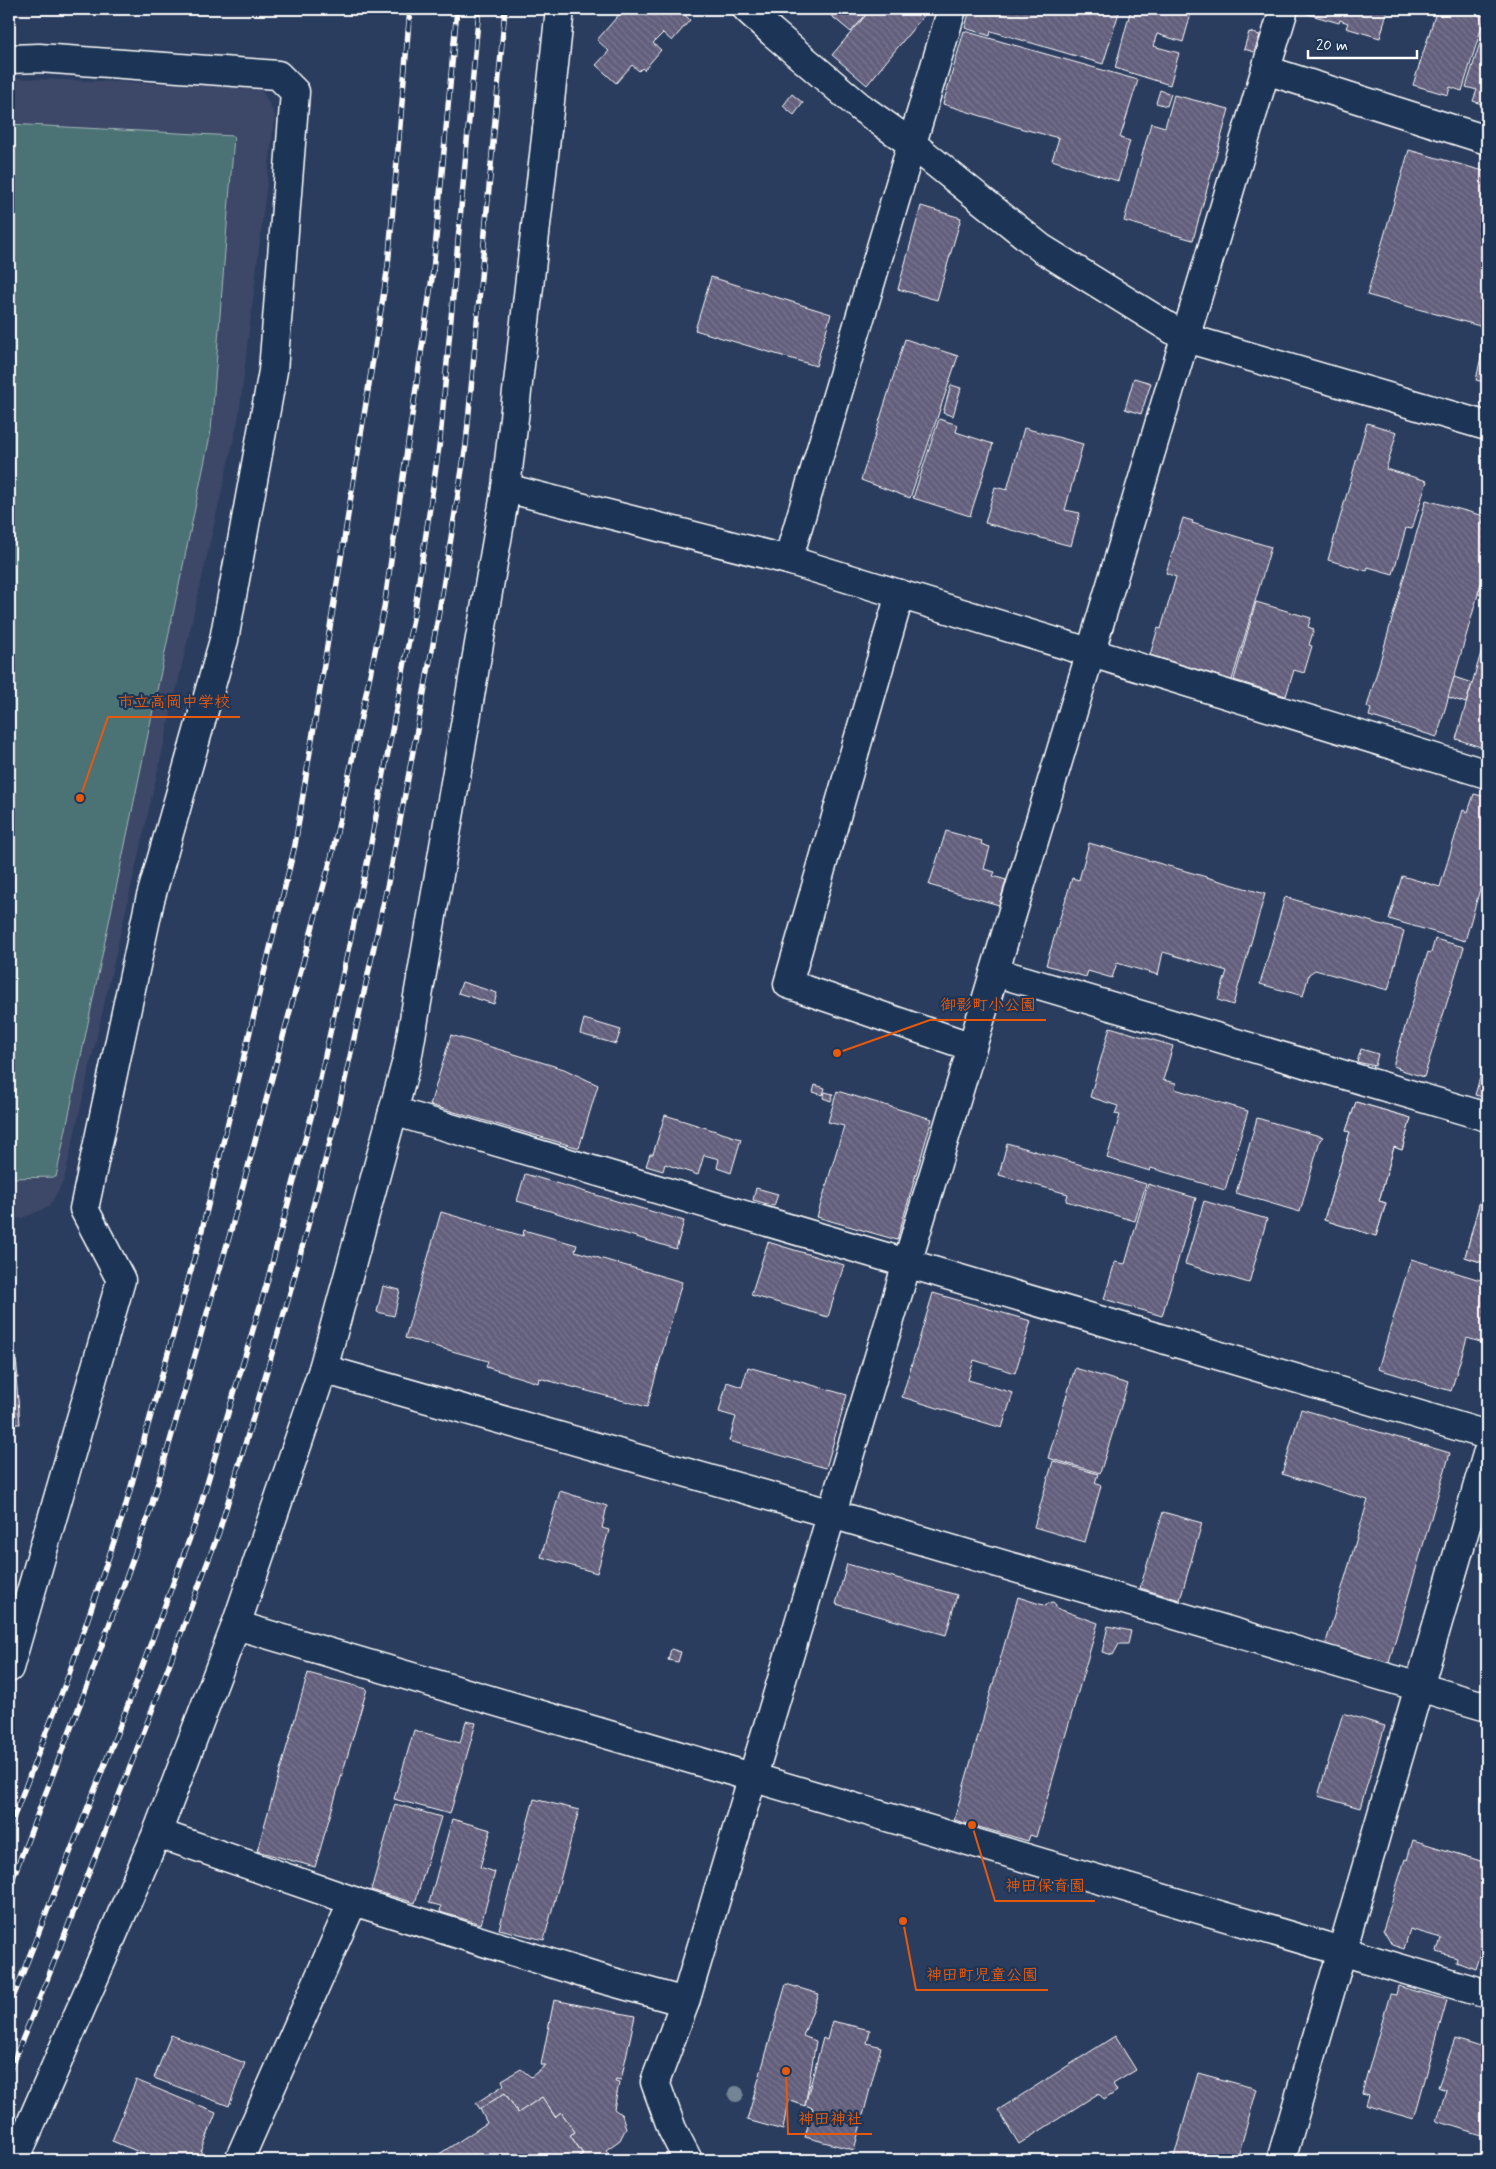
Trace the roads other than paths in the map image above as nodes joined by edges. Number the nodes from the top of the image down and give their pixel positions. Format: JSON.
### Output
{"nodes":[{"id":1,"x":560,"y":9,"type":"edge"},
{"id":2,"x":747,"y":9,"type":"edge"},
{"id":3,"x":952,"y":9,"type":"edge"},
{"id":4,"x":1284,"y":9,"type":"edge"},
{"id":5,"x":9,"y":59,"type":"edge"},
{"id":6,"x":1266,"y":70,"type":"junction"},
{"id":7,"x":1487,"y":140,"type":"edge"},
{"id":8,"x":912,"y":144,"type":"junction"},
{"id":9,"x":1186,"y":338,"type":"junction"},
{"id":10,"x":1487,"y":426,"type":"edge"},
{"id":11,"x":506,"y":488,"type":"junction"},
{"id":12,"x":788,"y":560,"type":"junction"},
{"id":13,"x":900,"y":594,"type":"junction"},
{"id":14,"x":1091,"y":653,"type":"junction"},
{"id":15,"x":1487,"y":774,"type":"edge"},
{"id":16,"x":995,"y":972,"type":"junction"},
{"id":17,"x":972,"y":1047,"type":"junction"},
{"id":18,"x":393,"y":1111,"type":"junction"},
{"id":19,"x":1487,"y":1117,"type":"edge"},
{"id":20,"x":907,"y":1264,"type":"junction"},
{"id":21,"x":323,"y":1369,"type":"junction"},
{"id":22,"x":1487,"y":1435,"type":"edge"},
{"id":23,"x":1487,"y":1454,"type":"edge"},
{"id":24,"x":832,"y":1514,"type":"junction"},
{"id":25,"x":236,"y":1625,"type":"junction"},
{"id":26,"x":9,"y":1668,"type":"edge"},
{"id":27,"x":1419,"y":1687,"type":"junction"},
{"id":28,"x":1487,"y":1707,"type":"edge"},
{"id":29,"x":753,"y":1777,"type":"junction"},
{"id":30,"x":157,"y":1833,"type":"junction"},
{"id":31,"x":353,"y":1901,"type":"junction"},
{"id":32,"x":1342,"y":1951,"type":"junction"},
{"id":33,"x":1487,"y":1994,"type":"edge"},
{"id":34,"x":685,"y":2002,"type":"junction"},
{"id":35,"x":15,"y":2160,"type":"edge"},
{"id":36,"x":239,"y":2160,"type":"edge"},
{"id":37,"x":688,"y":2160,"type":"edge"},
{"id":38,"x":1281,"y":2160,"type":"edge"}],
"edges":[{"from":1,"to":11,"type":"street"},
{"from":2,"to":8,"type":"street"},
{"from":3,"to":8,"type":"street"},
{"from":4,"to":6,"type":"street"},
{"from":5,"to":26,"type":"street"},
{"from":6,"to":7,"type":"street"},
{"from":6,"to":9,"type":"street"},
{"from":8,"to":9,"type":"street"},
{"from":8,"to":12,"type":"street"},
{"from":9,"to":10,"type":"street"},
{"from":9,"to":14,"type":"street"},
{"from":11,"to":12,"type":"street"},
{"from":11,"to":18,"type":"street"},
{"from":12,"to":13,"type":"street"},
{"from":13,"to":14,"type":"street"},
{"from":13,"to":17,"type":"street"},
{"from":14,"to":15,"type":"street"},
{"from":14,"to":16,"type":"street"},
{"from":16,"to":17,"type":"street"},
{"from":16,"to":19,"type":"street"},
{"from":17,"to":20,"type":"street"},
{"from":18,"to":20,"type":"street"},
{"from":18,"to":21,"type":"street"},
{"from":20,"to":22,"type":"street"},
{"from":20,"to":24,"type":"street"},
{"from":21,"to":24,"type":"street"},
{"from":21,"to":25,"type":"street"},
{"from":23,"to":27,"type":"street"},
{"from":24,"to":27,"type":"street"},
{"from":24,"to":29,"type":"street"},
{"from":25,"to":29,"type":"street"},
{"from":25,"to":30,"type":"street"},
{"from":27,"to":28,"type":"street"},
{"from":27,"to":32,"type":"street"},
{"from":29,"to":32,"type":"street"},
{"from":29,"to":34,"type":"street"},
{"from":30,"to":31,"type":"street"},
{"from":30,"to":35,"type":"street"},
{"from":31,"to":34,"type":"street"},
{"from":31,"to":36,"type":"street"},
{"from":32,"to":33,"type":"street"},
{"from":32,"to":38,"type":"street"},
{"from":34,"to":37,"type":"street"}]}
